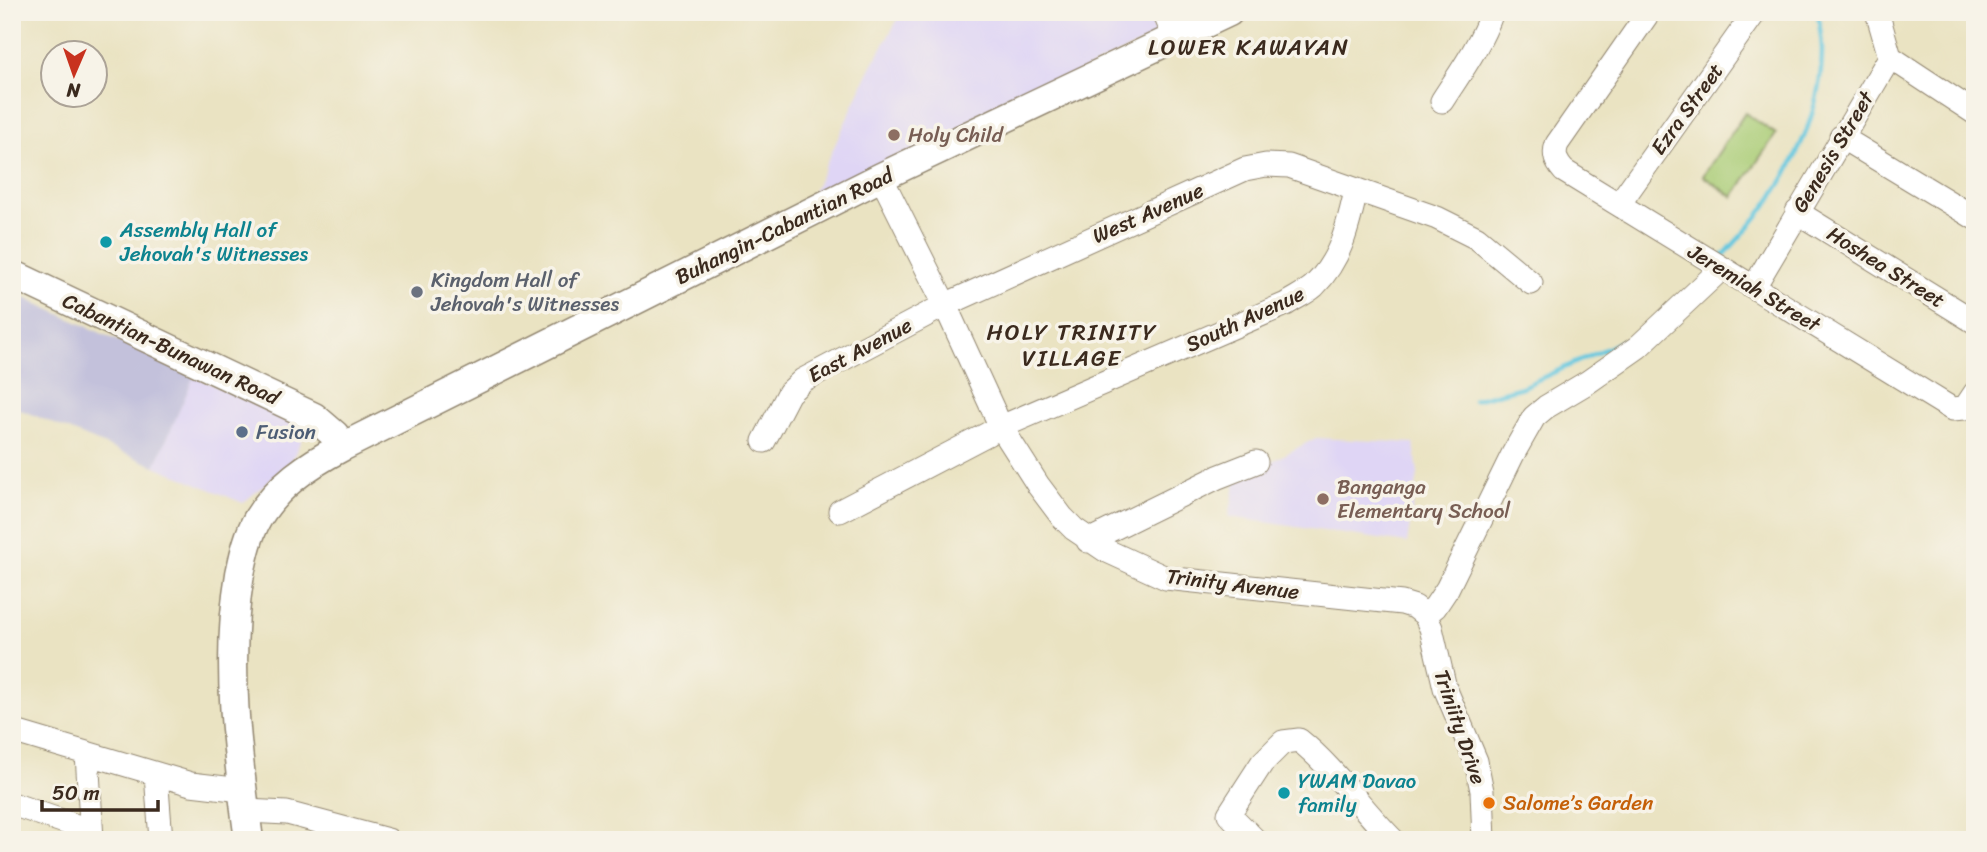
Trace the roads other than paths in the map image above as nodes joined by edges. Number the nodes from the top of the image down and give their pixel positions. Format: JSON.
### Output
{"nodes":[{"id":1,"x":1164,"y":12,"type":"edge"},
{"id":2,"x":1229,"y":12,"type":"edge"},
{"id":3,"x":1492,"y":12,"type":"edge"},
{"id":4,"x":1649,"y":12,"type":"edge"},
{"id":5,"x":1755,"y":12,"type":"edge"},
{"id":6,"x":1877,"y":12,"type":"edge"},
{"id":7,"x":1175,"y":39,"type":"junction"},
{"id":8,"x":1890,"y":57,"type":"junction"},
{"id":9,"x":1442,"y":101,"type":"dead end"},
{"id":10,"x":1975,"y":113,"type":"edge"},
{"id":11,"x":1841,"y":137,"type":"junction"},
{"id":12,"x":881,"y":177,"type":"junction"},
{"id":13,"x":1356,"y":191,"type":"junction"},
{"id":14,"x":1619,"y":204,"type":"junction"},
{"id":15,"x":1797,"y":212,"type":"junction"},
{"id":16,"x":1975,"y":218,"type":"edge"},
{"id":17,"x":1721,"y":269,"type":"junction"},
{"id":18,"x":12,"y":274,"type":"edge"},
{"id":19,"x":1531,"y":283,"type":"dead end"},
{"id":20,"x":1754,"y":287,"type":"junction"},
{"id":21,"x":945,"y":305,"type":"junction"},
{"id":22,"x":1975,"y":322,"type":"edge"},
{"id":23,"x":1967,"y":402,"type":"edge"},
{"id":24,"x":1001,"y":427,"type":"junction"},
{"id":25,"x":764,"y":441,"type":"dead end"},
{"id":26,"x":342,"y":447,"type":"junction"},
{"id":27,"x":1255,"y":462,"type":"dead end"},
{"id":28,"x":840,"y":511,"type":"dead end"},
{"id":29,"x":1088,"y":541,"type":"junction"},
{"id":30,"x":1425,"y":615,"type":"junction"},
{"id":31,"x":12,"y":730,"type":"edge"},
{"id":32,"x":87,"y":753,"type":"junction"},
{"id":33,"x":156,"y":774,"type":"junction"},
{"id":34,"x":244,"y":800,"type":"junction"},
{"id":35,"x":12,"y":804,"type":"edge"},
{"id":36,"x":334,"y":832,"type":"edge"},
{"id":37,"x":91,"y":835,"type":"edge"},
{"id":38,"x":161,"y":840,"type":"edge"},
{"id":39,"x":249,"y":840,"type":"edge"},
{"id":40,"x":388,"y":840,"type":"edge"},
{"id":41,"x":1255,"y":840,"type":"edge"},
{"id":42,"x":1393,"y":840,"type":"edge"},
{"id":43,"x":1484,"y":840,"type":"edge"}],
"edges":[{"from":1,"to":7,"type":"street"},
{"from":2,"to":7,"type":"main road","name":"Buhangin-Cabantian Road"},
{"from":3,"to":9,"type":"street"},
{"from":4,"to":14,"type":"street","name":"Jeremiah Street"},
{"from":5,"to":14,"type":"street","name":"Ezra Street"},
{"from":6,"to":8,"type":"street"},
{"from":7,"to":12,"type":"main road","name":"Buhangin-Cabantian Road"},
{"from":8,"to":10,"type":"street"},
{"from":8,"to":11,"type":"street","name":"Genesis Street"},
{"from":11,"to":15,"type":"street","name":"Genesis Street"},
{"from":11,"to":16,"type":"street"},
{"from":12,"to":21,"type":"street","name":"Trinity Avenue"},
{"from":12,"to":26,"type":"main road","name":"Buhangin-Cabantian Road"},
{"from":13,"to":19,"type":"street","name":"West Avenue"},
{"from":13,"to":21,"type":"street","name":"West Avenue"},
{"from":13,"to":24,"type":"street","name":"South Avenue"},
{"from":14,"to":17,"type":"street","name":"Jeremiah Street"},
{"from":15,"to":20,"type":"street","name":"Genesis Street"},
{"from":15,"to":22,"type":"street","name":"Hoshea Street"},
{"from":17,"to":20,"type":"street","name":"Jeremiah Street"},
{"from":17,"to":30,"type":"street"},
{"from":18,"to":26,"type":"main road","name":"Cabantian-Bunawan Road"},
{"from":20,"to":23,"type":"street","name":"Jeremiah Street"},
{"from":21,"to":24,"type":"street","name":"Trinity Avenue"},
{"from":21,"to":25,"type":"street","name":"East Avenue"},
{"from":24,"to":28,"type":"street","name":"South Avenue"},
{"from":24,"to":29,"type":"street","name":"Trinity Avenue"},
{"from":26,"to":34,"type":"main road"},
{"from":27,"to":29,"type":"street"},
{"from":29,"to":30,"type":"street","name":"Trinity Avenue"},
{"from":30,"to":43,"type":"street","name":"Triniity Drive"},
{"from":31,"to":32,"type":"street"},
{"from":32,"to":33,"type":"street"},
{"from":32,"to":37,"type":"street"},
{"from":33,"to":34,"type":"street"},
{"from":33,"to":38,"type":"street"},
{"from":34,"to":36,"type":"street"},
{"from":34,"to":39,"type":"main road"},
{"from":35,"to":37,"type":"street"},
{"from":36,"to":40,"type":"street"},
{"from":41,"to":42,"type":"street"}]}
